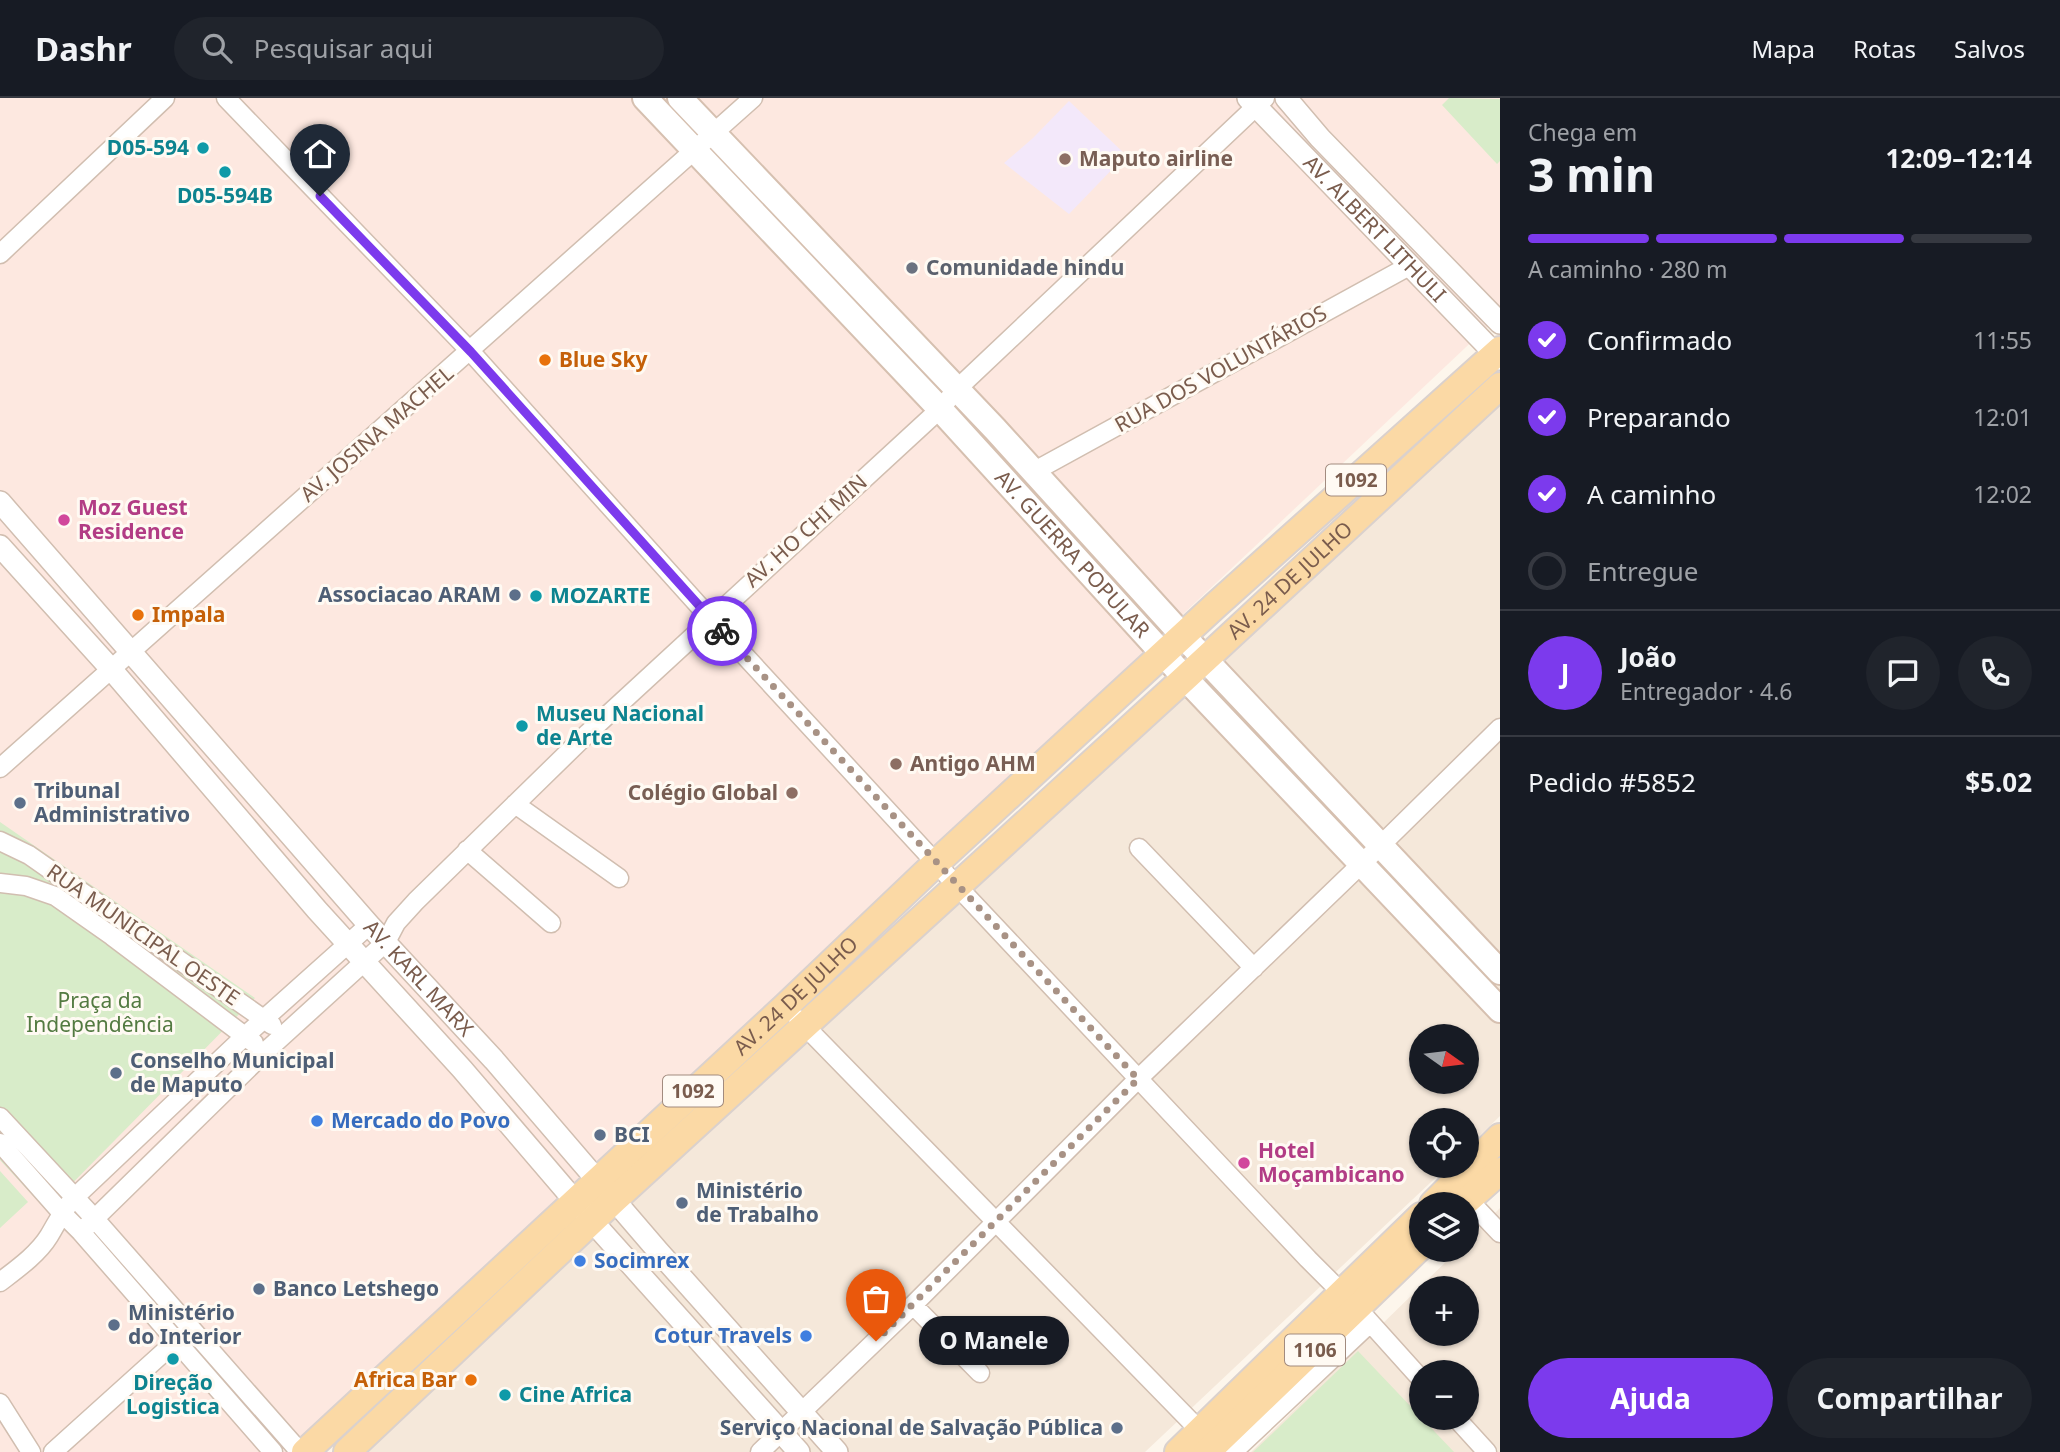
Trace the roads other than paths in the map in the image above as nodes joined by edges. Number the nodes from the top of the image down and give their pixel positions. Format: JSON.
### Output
{"nodes":[{"id":1,"x":165,"y":98,"type":"edge"},
{"id":2,"x":226,"y":98,"type":"edge"},
{"id":3,"x":645,"y":98,"type":"edge"},
{"id":4,"x":680,"y":98,"type":"edge"},
{"id":5,"x":753,"y":98,"type":"edge"},
{"id":6,"x":1286,"y":98,"type":"edge"},
{"id":7,"x":1257,"y":101,"type":"edge"},
{"id":8,"x":714,"y":134,"type":"junction"},
{"id":9,"x":695,"y":150,"type":"junction"},
{"id":10,"x":0,"y":254,"type":"edge"},
{"id":11,"x":1409,"y":266,"type":"junction"},
{"id":12,"x":1500,"y":323,"type":"edge"},
{"id":13,"x":471,"y":352,"type":"junction"},
{"id":14,"x":1499,"y":354,"type":"edge"},
{"id":15,"x":1500,"y":386,"type":"edge"},
{"id":16,"x":957,"y":389,"type":"junction"},
{"id":17,"x":940,"y":409,"type":"junction"},
{"id":18,"x":1034,"y":472,"type":"junction"},
{"id":19,"x":0,"y":502,"type":"edge"},
{"id":20,"x":0,"y":546,"type":"edge"},
{"id":21,"x":710,"y":618,"type":"junction"},
{"id":22,"x":1183,"y":636,"type":"junction"},
{"id":23,"x":131,"y":651,"type":"junction"},
{"id":24,"x":1163,"y":655,"type":"junction"},
{"id":25,"x":1205,"y":660,"type":"junction"},
{"id":26,"x":111,"y":669,"type":"junction"},
{"id":27,"x":1185,"y":678,"type":"junction"},
{"id":28,"x":1500,"y":728,"type":"edge"},
{"id":29,"x":0,"y":768,"type":"edge"},
{"id":30,"x":515,"y":804,"type":"junction"},
{"id":31,"x":0,"y":841,"type":"edge"},
{"id":32,"x":1381,"y":845,"type":"junction"},
{"id":33,"x":1139,"y":848,"type":"dead end"},
{"id":34,"x":467,"y":850,"type":"junction"},
{"id":35,"x":936,"y":863,"type":"junction"},
{"id":36,"x":1362,"y":863,"type":"junction"},
{"id":37,"x":619,"y":878,"type":"dead end"},
{"id":38,"x":0,"y":883,"type":"edge"},
{"id":39,"x":957,"y":886,"type":"junction"},
{"id":40,"x":551,"y":923,"type":"dead end"},
{"id":41,"x":369,"y":925,"type":"junction"},
{"id":42,"x":386,"y":942,"type":"junction"},
{"id":43,"x":349,"y":944,"type":"junction"},
{"id":44,"x":365,"y":962,"type":"junction"},
{"id":45,"x":1254,"y":968,"type":"junction"},
{"id":46,"x":1500,"y":971,"type":"edge"},
{"id":47,"x":786,"y":1006,"type":"junction"},
{"id":48,"x":1500,"y":1010,"type":"edge"},
{"id":49,"x":264,"y":1019,"type":"junction"},
{"id":50,"x":806,"y":1026,"type":"junction"},
{"id":51,"x":284,"y":1034,"type":"junction"},
{"id":52,"x":245,"y":1036,"type":"junction"},
{"id":53,"x":265,"y":1052,"type":"junction"},
{"id":54,"x":1138,"y":1079,"type":"junction"},
{"id":55,"x":0,"y":1117,"type":"edge"},
{"id":56,"x":1500,"y":1137,"type":"edge"},
{"id":57,"x":0,"y":1143,"type":"edge"},
{"id":58,"x":1500,"y":1171,"type":"edge"},
{"id":59,"x":597,"y":1179,"type":"junction"},
{"id":60,"x":1465,"y":1192,"type":"edge"},
{"id":61,"x":1468,"y":1192,"type":"edge"},
{"id":62,"x":74,"y":1198,"type":"junction"},
{"id":63,"x":615,"y":1199,"type":"junction"},
{"id":64,"x":574,"y":1200,"type":"junction"},
{"id":65,"x":61,"y":1213,"type":"junction"},
{"id":66,"x":1479,"y":1213,"type":"edge"},
{"id":67,"x":94,"y":1218,"type":"junction"},
{"id":68,"x":592,"y":1221,"type":"junction"},
{"id":69,"x":995,"y":1222,"type":"junction"},
{"id":70,"x":81,"y":1232,"type":"junction"},
{"id":71,"x":1409,"y":1233,"type":"edge"},
{"id":72,"x":1500,"y":1233,"type":"edge"},
{"id":73,"x":1409,"y":1258,"type":"edge"},
{"id":74,"x":0,"y":1282,"type":"edge"},
{"id":75,"x":913,"y":1305,"type":"junction"},
{"id":76,"x":1357,"y":1308,"type":"junction"},
{"id":77,"x":191,"y":1327,"type":"junction"},
{"id":78,"x":177,"y":1341,"type":"junction"},
{"id":79,"x":1409,"y":1366,"type":"edge"},
{"id":80,"x":980,"y":1373,"type":"dead end"},
{"id":81,"x":0,"y":1403,"type":"edge"},
{"id":82,"x":802,"y":1413,"type":"junction"},
{"id":83,"x":1467,"y":1430,"type":"edge"},
{"id":84,"x":781,"y":1431,"type":"junction"},
{"id":85,"x":1214,"y":1445,"type":"edge"},
{"id":86,"x":32,"y":1452,"type":"edge"},
{"id":87,"x":53,"y":1452,"type":"edge"},
{"id":88,"x":273,"y":1452,"type":"edge"},
{"id":89,"x":302,"y":1452,"type":"edge"},
{"id":90,"x":347,"y":1452,"type":"edge"},
{"id":91,"x":760,"y":1452,"type":"edge"},
{"id":92,"x":799,"y":1452,"type":"edge"},
{"id":93,"x":837,"y":1452,"type":"edge"},
{"id":94,"x":1178,"y":1452,"type":"edge"},
{"id":95,"x":1487,"y":1452,"type":"edge"}],
"edges":[{"from":1,"to":10,"type":"street"},
{"from":2,"to":13,"type":"street"},
{"from":3,"to":9,"type":"main road","name":"AV. GUERRA POPULAR"},
{"from":4,"to":8,"type":"main road","name":"AV. GUERRA POPULAR"},
{"from":5,"to":8,"type":"street","name":"AV. JOSINA MACHEL"},
{"from":6,"to":12,"type":"street","name":"AV. ALBERT LITHULI"},
{"from":7,"to":11,"type":"street","name":"AV. ALBERT LITHULI"},
{"from":7,"to":16,"type":"street","name":"AV. HO CHI MIN"},
{"from":8,"to":9,"type":"street","name":"AV. JOSINA MACHEL"},
{"from":8,"to":16,"type":"main road","name":"AV. GUERRA POPULAR"},
{"from":9,"to":13,"type":"street","name":"AV. JOSINA MACHEL"},
{"from":9,"to":17,"type":"main road","name":"AV. GUERRA POPULAR"},
{"from":11,"to":14,"type":"street","name":"AV. ALBERT LITHULI"},
{"from":11,"to":18,"type":"street","name":"RUA DOS VOLUNTÁRIOS"},
{"from":13,"to":21,"type":"street"},
{"from":13,"to":23,"type":"street","name":"AV. JOSINA MACHEL"},
{"from":14,"to":22,"type":"main road","name":"AV. 24 DE JULHO","number":"1092"},
{"from":15,"to":25,"type":"main road","name":"AV. 24 DE JULHO","number":"1092"},
{"from":16,"to":17,"type":"street","name":"AV. HO CHI MIN"},
{"from":16,"to":18,"type":"main road","name":"AV. GUERRA POPULAR"},
{"from":17,"to":21,"type":"street","name":"AV. HO CHI MIN"},
{"from":17,"to":24,"type":"main road","name":"AV. GUERRA POPULAR"},
{"from":18,"to":22,"type":"main road","name":"AV. GUERRA POPULAR"},
{"from":19,"to":23,"type":"street","name":"AV. KARL MARX"},
{"from":20,"to":26,"type":"street","name":"AV. KARL MARX"},
{"from":21,"to":30,"type":"street","name":"AV. HO CHI MIN"},
{"from":21,"to":35,"type":"street"},
{"from":22,"to":24,"type":"main road","name":"AV. 24 DE JULHO"},
{"from":22,"to":25,"type":"main road","name":"AV. GUERRA POPULAR"},
{"from":23,"to":26,"type":"street","name":"AV. JOSINA MACHEL"},
{"from":23,"to":41,"type":"street","name":"AV. KARL MARX"},
{"from":24,"to":27,"type":"main road","name":"AV. GUERRA POPULAR"},
{"from":24,"to":35,"type":"main road","name":"AV. 24 DE JULHO","number":"1092"},
{"from":25,"to":27,"type":"main road","name":"AV. 24 DE JULHO"},
{"from":25,"to":32,"type":"main road","name":"AV. GUERRA POPULAR"},
{"from":26,"to":29,"type":"street","name":"AV. JOSINA MACHEL"},
{"from":26,"to":43,"type":"street","name":"AV. KARL MARX"},
{"from":27,"to":36,"type":"main road","name":"AV. GUERRA POPULAR"},
{"from":27,"to":39,"type":"main road","name":"AV. 24 DE JULHO","number":"1092"},
{"from":28,"to":32,"type":"street"},
{"from":30,"to":34,"type":"street","name":"AV. HO CHI MIN"},
{"from":30,"to":37,"type":"street"},
{"from":31,"to":49,"type":"street","name":"RUA MUNICIPAL OESTE"},
{"from":32,"to":36,"type":"street"},
{"from":32,"to":46,"type":"main road","name":"AV. GUERRA POPULAR"},
{"from":33,"to":45,"type":"street"},
{"from":34,"to":40,"type":"street"},
{"from":34,"to":42,"type":"street","name":"AV. HO CHI MIN"},
{"from":35,"to":39,"type":"street"},
{"from":35,"to":47,"type":"main road","name":"AV. 24 DE JULHO","number":"1092"},
{"from":36,"to":45,"type":"street"},
{"from":36,"to":48,"type":"main road","name":"AV. GUERRA POPULAR"},
{"from":38,"to":52,"type":"street","name":"RUA MUNICIPAL OESTE"},
{"from":39,"to":50,"type":"main road","name":"AV. 24 DE JULHO","number":"1092"},
{"from":39,"to":54,"type":"street"},
{"from":41,"to":42,"type":"street","name":"AV. KARL MARX"},
{"from":41,"to":43,"type":"street"},
{"from":42,"to":44,"type":"street","name":"AV. HO CHI MIN"},
{"from":42,"to":59,"type":"street","name":"AV. KARL MARX"},
{"from":43,"to":44,"type":"street","name":"AV. KARL MARX"},
{"from":43,"to":49,"type":"street"},
{"from":44,"to":51,"type":"street","name":"AV. HO CHI MIN"},
{"from":44,"to":64,"type":"street","name":"AV. KARL MARX"},
{"from":45,"to":54,"type":"street"},
{"from":47,"to":50,"type":"street"},
{"from":47,"to":59,"type":"main road","name":"AV. 24 DE JULHO","number":"1092"},
{"from":49,"to":51,"type":"street","name":"RUA MUNICIPAL OESTE"},
{"from":49,"to":52,"type":"street"},
{"from":50,"to":63,"type":"main road","name":"AV. 24 DE JULHO","number":"1092"},
{"from":50,"to":69,"type":"street"},
{"from":51,"to":53,"type":"street","name":"AV. HO CHI MIN"},
{"from":52,"to":53,"type":"street","name":"RUA MUNICIPAL OESTE"},
{"from":52,"to":62,"type":"street"},
{"from":53,"to":67,"type":"street","name":"AV. HO CHI MIN"},
{"from":54,"to":69,"type":"street"},
{"from":54,"to":76,"type":"street"},
{"from":55,"to":62,"type":"street"},
{"from":56,"to":60,"type":"main road"},
{"from":57,"to":65,"type":"street"},
{"from":58,"to":61,"type":"main road"},
{"from":59,"to":63,"type":"street","name":"AV. KARL MARX"},
{"from":59,"to":64,"type":"main road","name":"AV. 24 DE JULHO","number":"1092"},
{"from":62,"to":65,"type":"street"},
{"from":62,"to":67,"type":"street"},
{"from":63,"to":68,"type":"main road","name":"AV. 24 DE JULHO","number":"1092"},
{"from":63,"to":82,"type":"street","name":"AV. KARL MARX"},
{"from":64,"to":68,"type":"street","name":"AV. KARL MARX"},
{"from":64,"to":89,"type":"main road","name":"AV. 24 DE JULHO","number":"1092"},
{"from":65,"to":70,"type":"street"},
{"from":65,"to":74,"type":"street"},
{"from":66,"to":72,"type":"street"},
{"from":67,"to":70,"type":"street","name":"AV. HO CHI MIN"},
{"from":67,"to":77,"type":"street"},
{"from":68,"to":84,"type":"street","name":"AV. KARL MARX"},
{"from":68,"to":90,"type":"main road","name":"AV. 24 DE JULHO","number":"1092"},
{"from":69,"to":75,"type":"street"},
{"from":69,"to":85,"type":"street"},
{"from":70,"to":78,"type":"street"},
{"from":71,"to":76,"type":"main road","number":"1106"},
{"from":73,"to":76,"type":"main road","number":"1106"},
{"from":75,"to":80,"type":"street"},
{"from":75,"to":82,"type":"street"},
{"from":76,"to":79,"type":"street"},
{"from":76,"to":85,"type":"main road","number":"1106"},
{"from":76,"to":85,"type":"street"},
{"from":77,"to":78,"type":"street"},
{"from":77,"to":89,"type":"street"},
{"from":78,"to":87,"type":"street"},
{"from":78,"to":88,"type":"street"},
{"from":81,"to":86,"type":"street"},
{"from":82,"to":84,"type":"street"},
{"from":82,"to":93,"type":"street","name":"AV. KARL MARX"},
{"from":83,"to":95,"type":"street"},
{"from":84,"to":91,"type":"street"},
{"from":84,"to":92,"type":"street","name":"AV. KARL MARX"},
{"from":85,"to":94,"type":"main road","number":"1106"}]}
